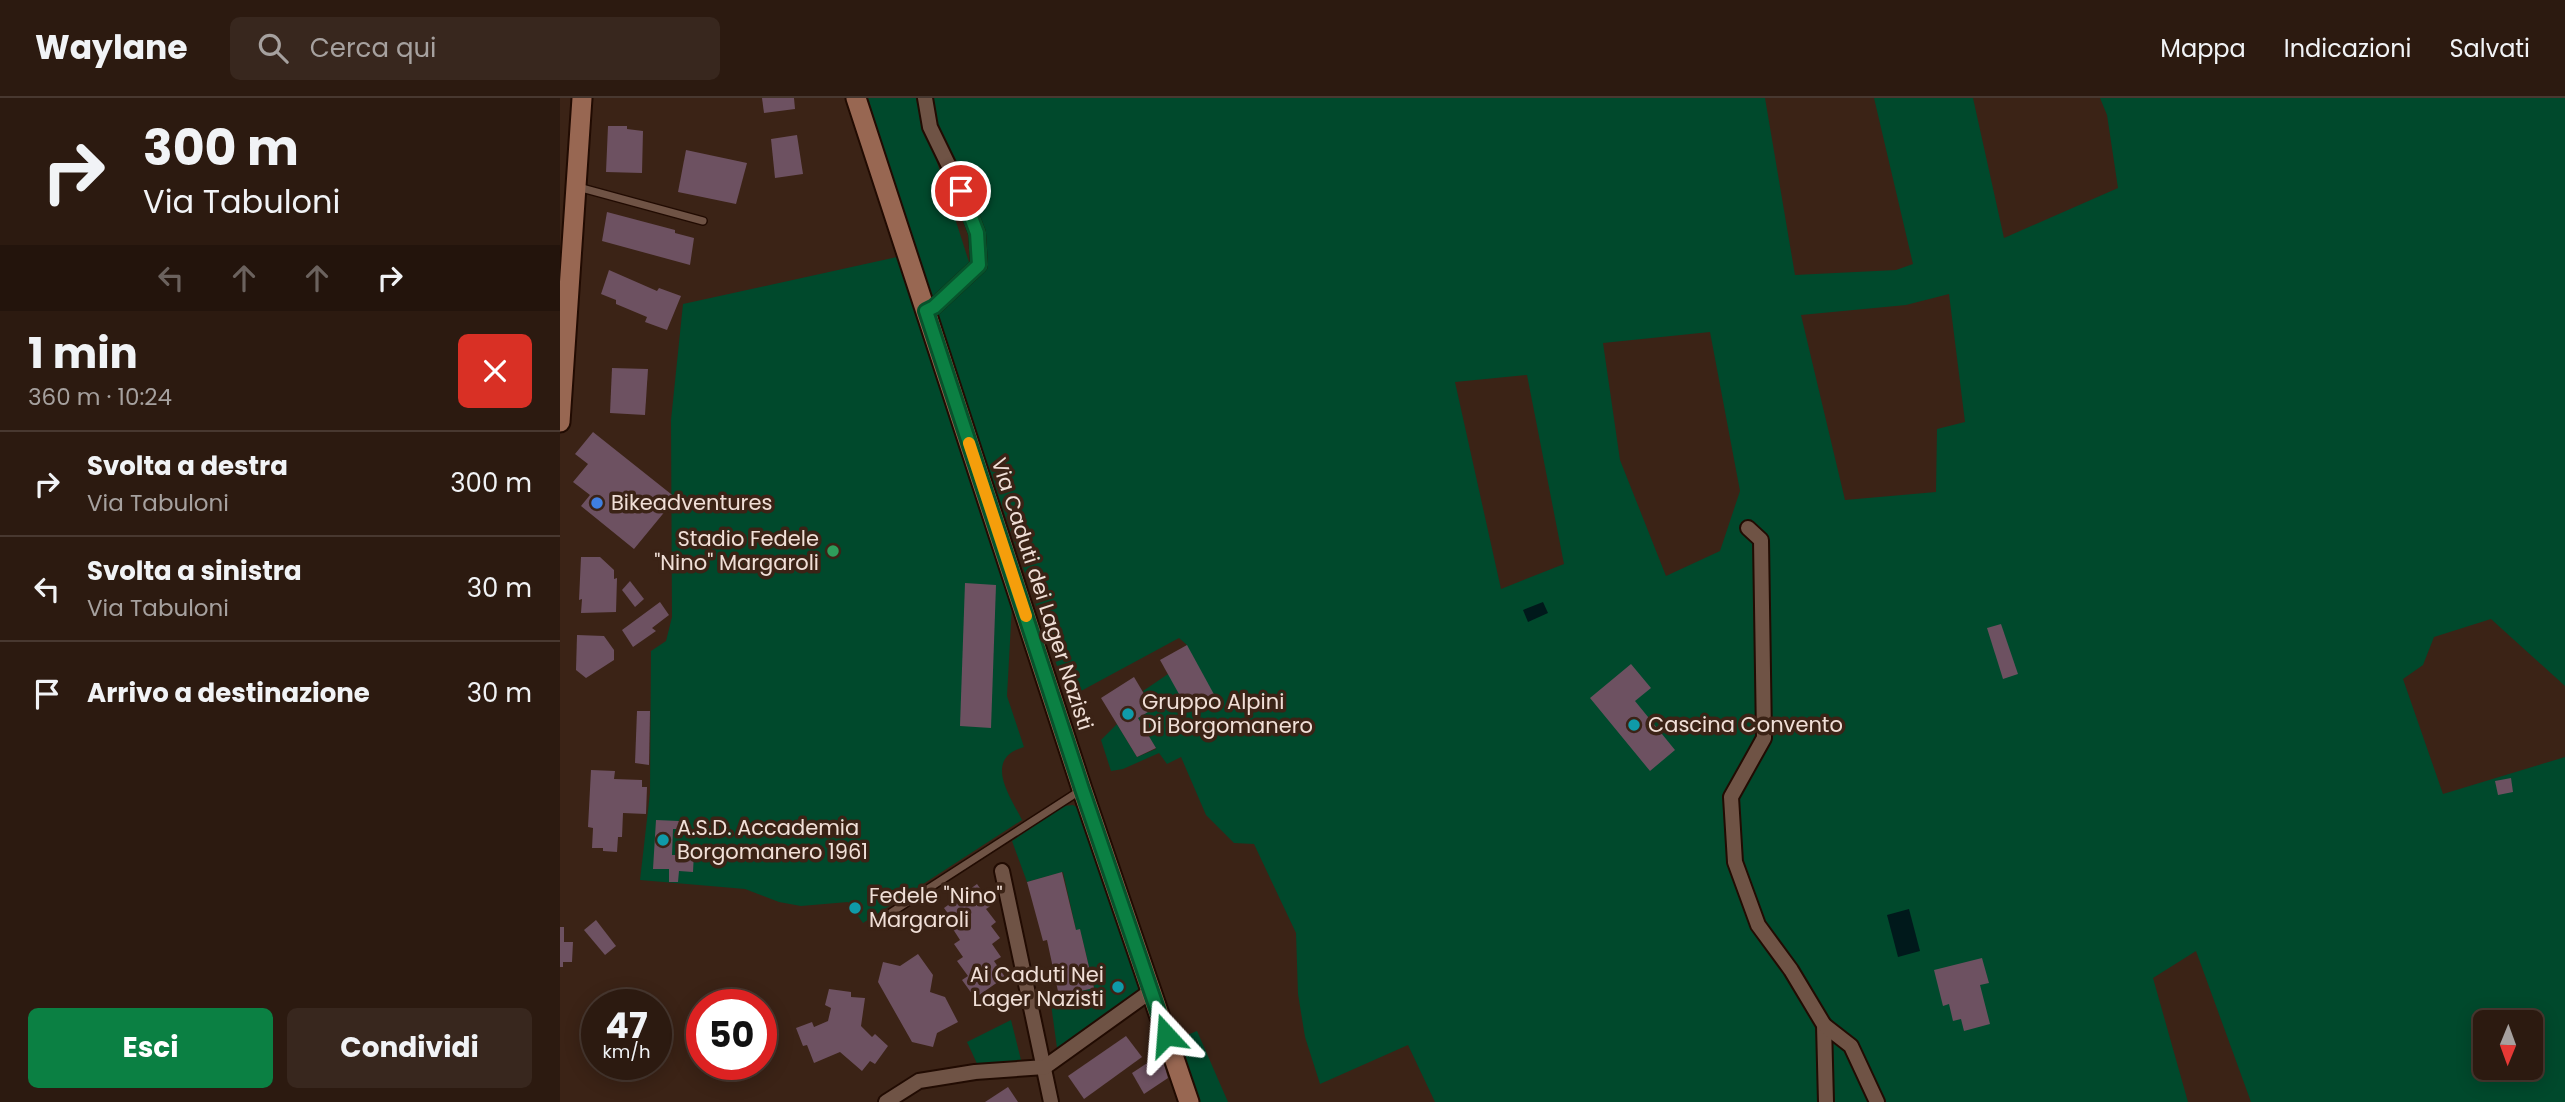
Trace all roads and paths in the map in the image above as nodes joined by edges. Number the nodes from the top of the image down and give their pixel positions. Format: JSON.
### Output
{"nodes":[{"id":1,"x":582,"y":98,"type":"edge"},
{"id":2,"x":856,"y":98,"type":"edge"},
{"id":3,"x":925,"y":98,"type":"edge"},
{"id":4,"x":576,"y":187,"type":"junction"},
{"id":5,"x":702,"y":221,"type":"dead end"},
{"id":6,"x":926,"y":311,"type":"junction"},
{"id":7,"x":560,"y":422,"type":"edge"},
{"id":8,"x":1748,"y":528,"type":"dead end"},
{"id":9,"x":1082,"y":789,"type":"junction"},
{"id":10,"x":1002,"y":871,"type":"dead end"},
{"id":11,"x":875,"y":923,"type":"dead end"},
{"id":12,"x":1151,"y":991,"type":"junction"},
{"id":13,"x":1824,"y":1025,"type":"junction"},
{"id":14,"x":1045,"y":1067,"type":"junction"},
{"id":15,"x":886,"y":1102,"type":"edge"},
{"id":16,"x":1051,"y":1102,"type":"edge"},
{"id":17,"x":1189,"y":1102,"type":"edge"},
{"id":18,"x":1826,"y":1102,"type":"edge"},
{"id":19,"x":1877,"y":1102,"type":"edge"}],
"edges":[{"from":1,"to":4,"type":"main road"},
{"from":2,"to":6,"type":"main road","name":"Via Caduti dei Lager Nazisti"},
{"from":3,"to":6,"type":"street"},
{"from":4,"to":5,"type":"lane"},
{"from":4,"to":7,"type":"main road"},
{"from":6,"to":9,"type":"main road","name":"Via Caduti dei Lager Nazisti"},
{"from":8,"to":13,"type":"street"},
{"from":9,"to":11,"type":"lane"},
{"from":9,"to":12,"type":"main road","name":"Via Caduti dei Lager Nazisti"},
{"from":10,"to":14,"type":"street"},
{"from":12,"to":14,"type":"street"},
{"from":12,"to":17,"type":"main road","name":"Via Caduti dei Lager Nazisti"},
{"from":13,"to":18,"type":"street"},
{"from":13,"to":19,"type":"street"},
{"from":14,"to":15,"type":"street"},
{"from":14,"to":16,"type":"street"}]}
